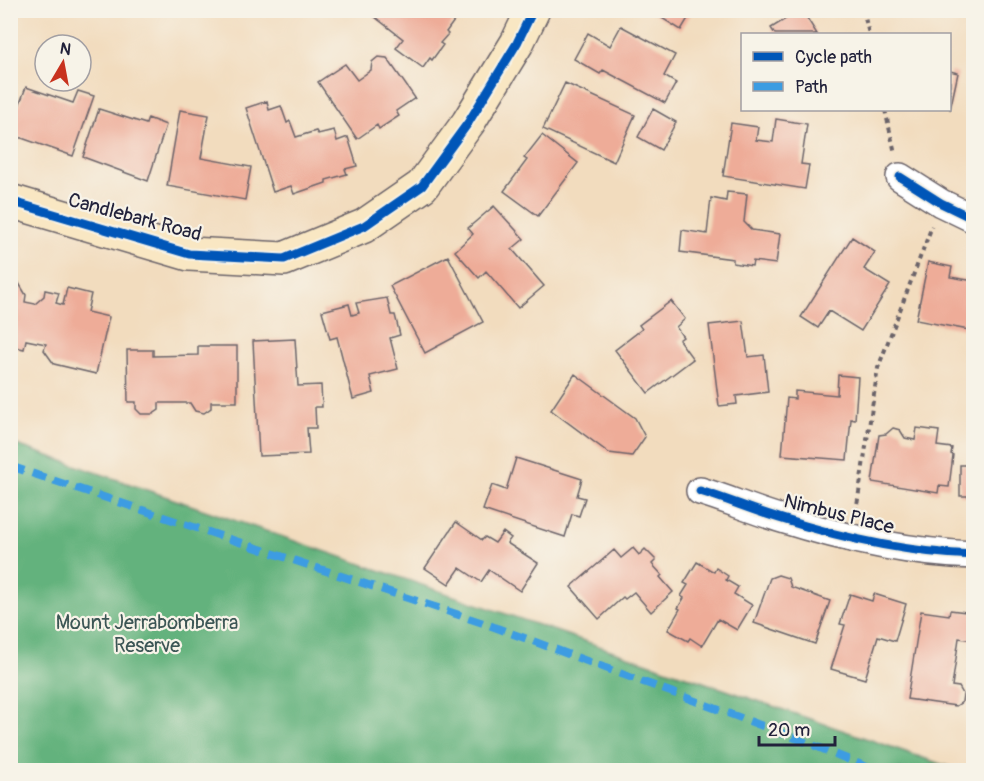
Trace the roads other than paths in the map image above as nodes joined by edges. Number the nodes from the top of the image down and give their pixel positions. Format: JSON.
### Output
{"nodes":[{"id":1,"x":533,"y":10,"type":"edge"},
{"id":2,"x":900,"y":177,"type":"road end"},
{"id":3,"x":10,"y":201,"type":"edge"},
{"id":4,"x":974,"y":219,"type":"edge"},
{"id":5,"x":700,"y":491,"type":"dead end"},
{"id":6,"x":974,"y":555,"type":"edge"}],
"edges":[{"from":1,"to":3,"type":"street","name":"Candlebark Road"},
{"from":2,"to":4,"type":"street"},
{"from":5,"to":6,"type":"street","name":"Nimbus Place"}]}
